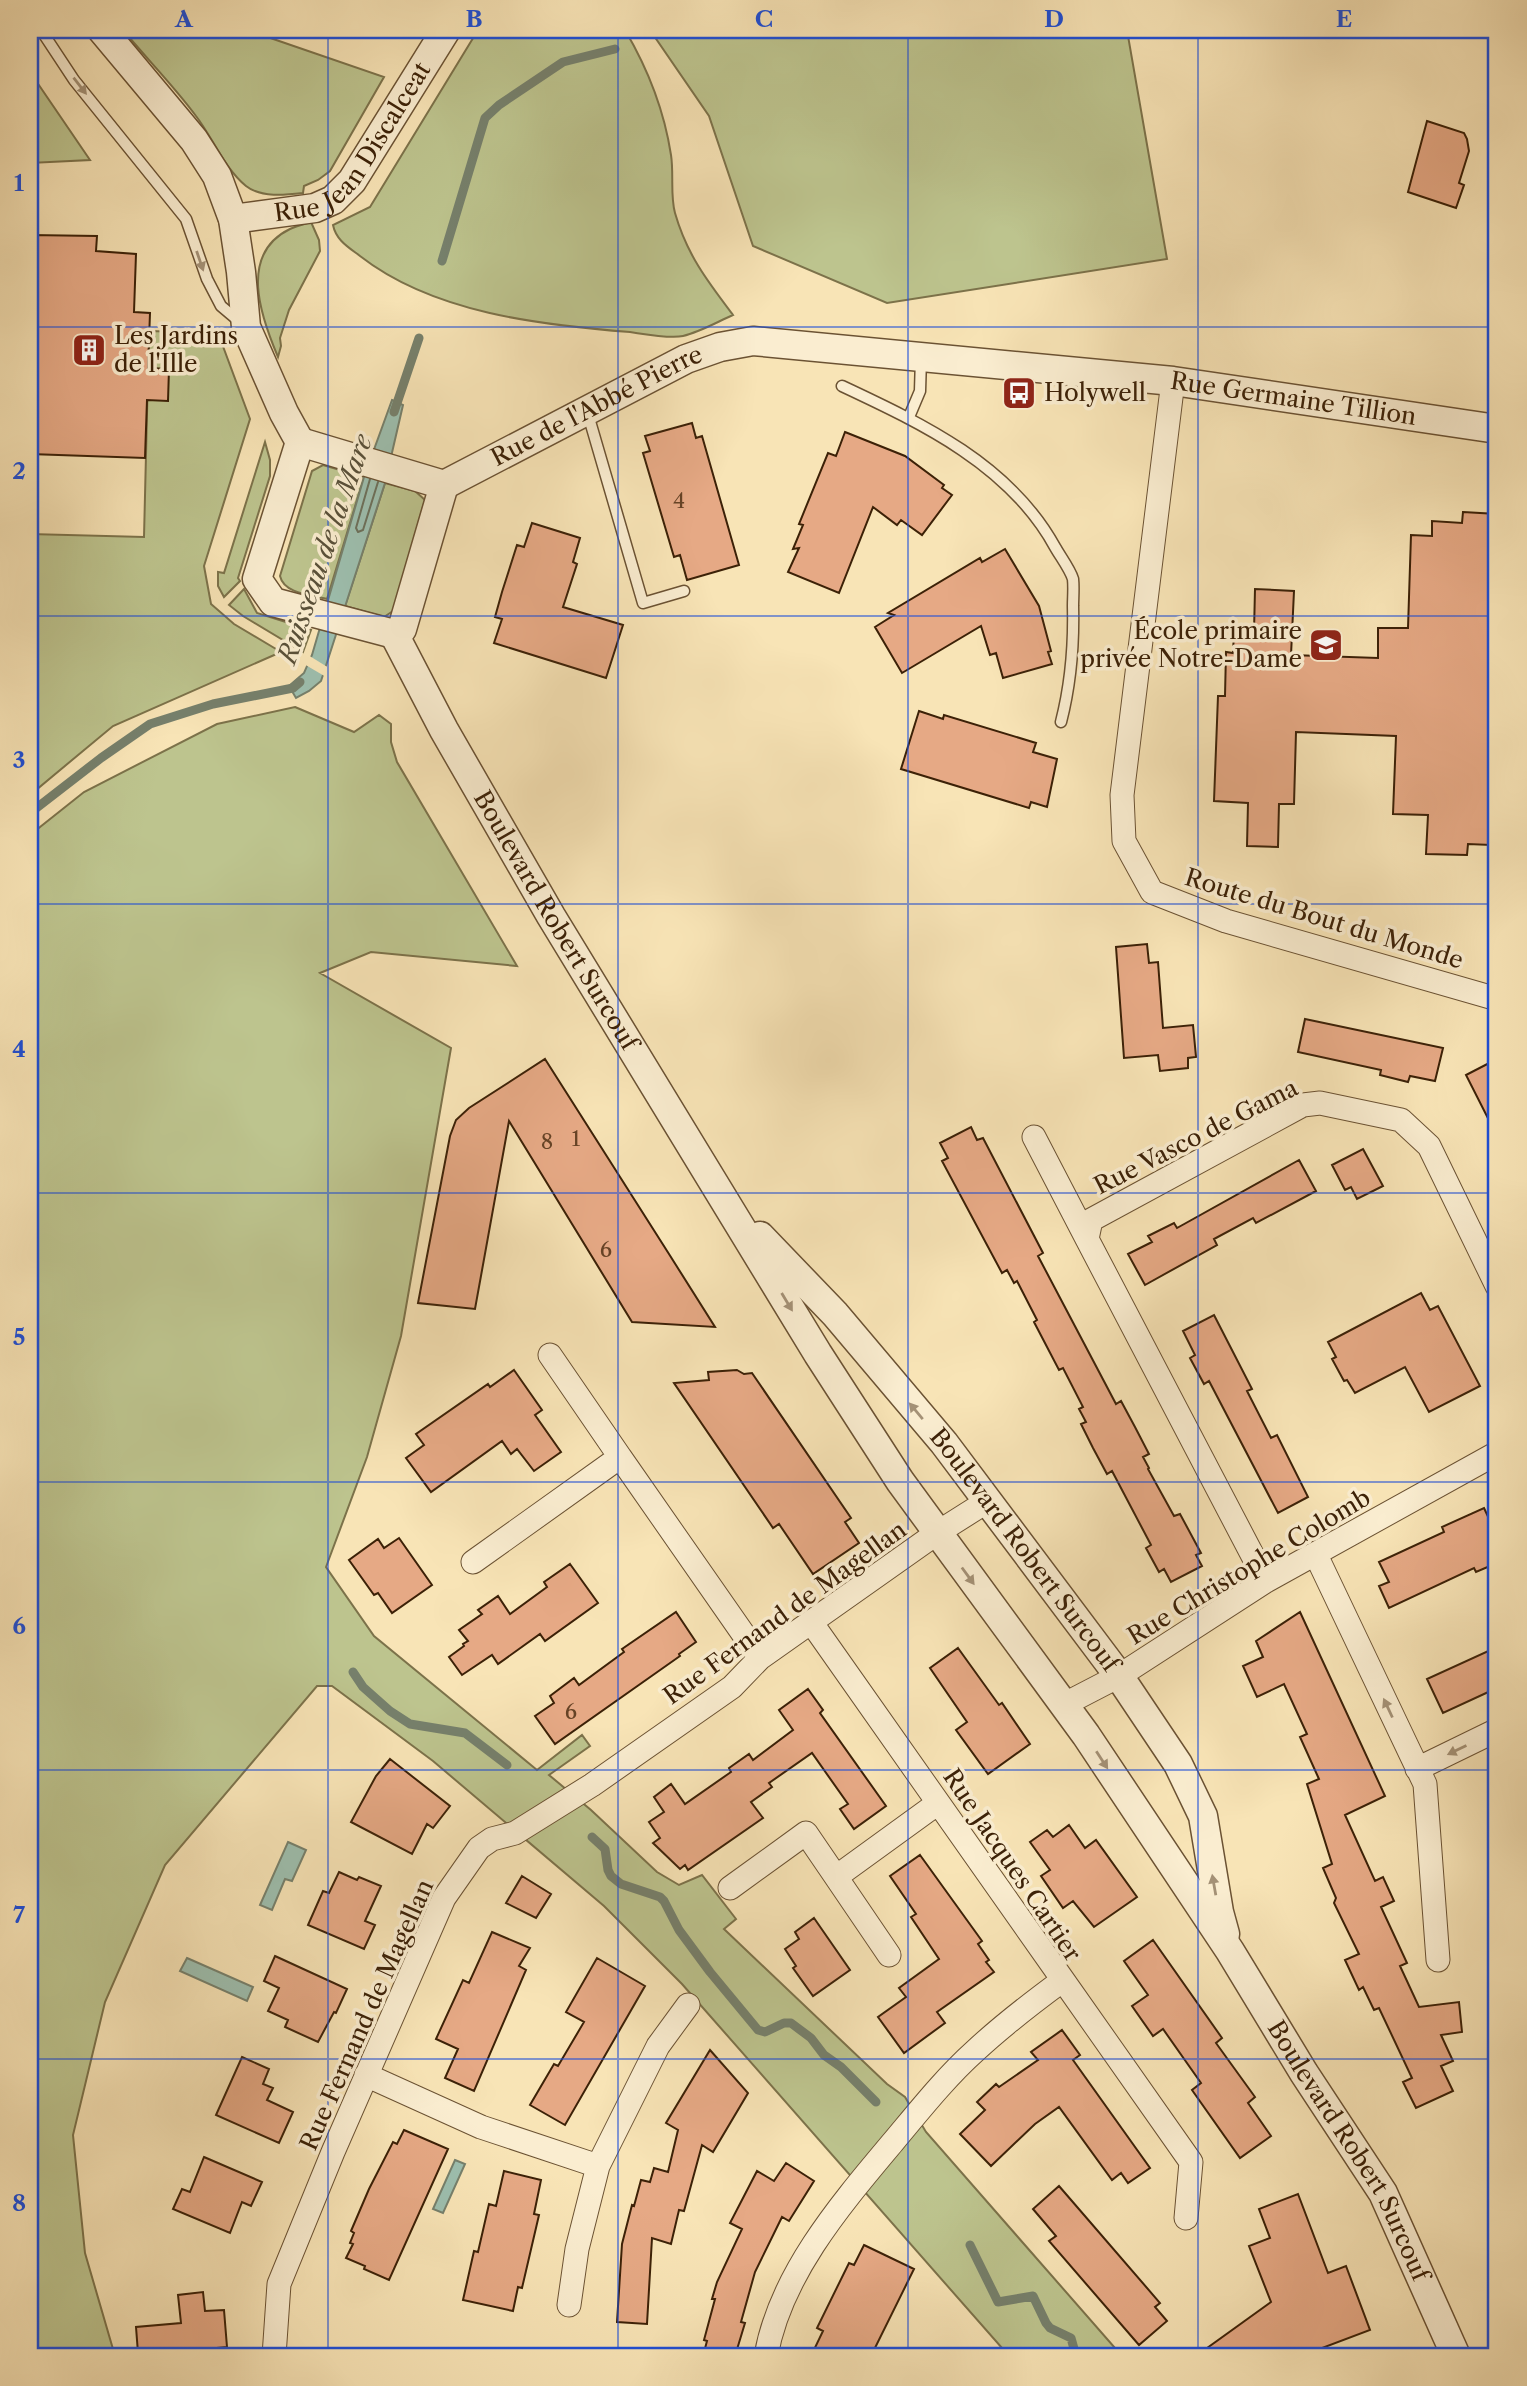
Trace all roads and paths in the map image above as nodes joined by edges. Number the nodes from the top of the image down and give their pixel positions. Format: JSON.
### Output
{"nodes":[{"id":1,"x":41,"y":30,"type":"edge"},
{"id":2,"x":102,"y":30,"type":"edge"},
{"id":3,"x":446,"y":30,"type":"edge"},
{"id":4,"x":233,"y":219,"type":"junction"},
{"id":5,"x":246,"y":327,"type":"junction"},
{"id":6,"x":753,"y":341,"type":"joint"},
{"id":7,"x":921,"y":356,"type":"junction"},
{"id":8,"x":1172,"y":381,"type":"junction"},
{"id":9,"x":842,"y":386,"type":"dead end"},
{"id":10,"x":587,"y":411,"type":"junction"},
{"id":11,"x":909,"y":417,"type":"junction"},
{"id":12,"x":1497,"y":429,"type":"edge"},
{"id":13,"x":300,"y":442,"type":"junction"},
{"id":14,"x":444,"y":485,"type":"junction"},
{"id":15,"x":684,"y":591,"type":"dead end"},
{"id":16,"x":380,"y":631,"type":"junction"},
{"id":17,"x":1061,"y":722,"type":"dead end"},
{"id":18,"x":1497,"y":999,"type":"edge"},
{"id":19,"x":1034,"y":1137,"type":"dead end"},
{"id":20,"x":727,"y":1201,"type":"junction"},
{"id":21,"x":1087,"y":1239,"type":"junction"},
{"id":22,"x":1497,"y":1286,"type":"edge"},
{"id":23,"x":550,"y":1356,"type":"dead end"},
{"id":24,"x":1497,"y":1453,"type":"edge"},
{"id":25,"x":620,"y":1457,"type":"junction"},
{"id":26,"x":986,"y":1502,"type":"junction"},
{"id":27,"x":937,"y":1533,"type":"junction"},
{"id":28,"x":1316,"y":1555,"type":"junction"},
{"id":29,"x":473,"y":1562,"type":"dead end"},
{"id":30,"x":1266,"y":1581,"type":"junction"},
{"id":31,"x":811,"y":1622,"type":"junction"},
{"id":32,"x":760,"y":1658,"type":"junction"},
{"id":33,"x":1119,"y":1676,"type":"junction"},
{"id":34,"x":1065,"y":1704,"type":"junction"},
{"id":35,"x":1497,"y":1730,"type":"edge"},
{"id":36,"x":1417,"y":1769,"type":"junction"},
{"id":37,"x":938,"y":1803,"type":"junction"},
{"id":38,"x":836,"y":1877,"type":"junction"},
{"id":39,"x":730,"y":1888,"type":"dead end"},
{"id":40,"x":1230,"y":1951,"type":"junction"},
{"id":41,"x":889,"y":1955,"type":"dead end"},
{"id":42,"x":1438,"y":1960,"type":"dead end"},
{"id":43,"x":1063,"y":1980,"type":"junction"},
{"id":44,"x":688,"y":2005,"type":"dead end"},
{"id":45,"x":366,"y":2075,"type":"junction"},
{"id":46,"x":598,"y":2166,"type":"junction"},
{"id":47,"x":1186,"y":2218,"type":"dead end"},
{"id":48,"x":569,"y":2305,"type":"dead end"},
{"id":49,"x":274,"y":2356,"type":"edge"},
{"id":50,"x":766,"y":2356,"type":"edge"},
{"id":51,"x":1456,"y":2356,"type":"edge"}],
"edges":[{"from":1,"to":5,"type":"lane","one_way":true},
{"from":2,"to":4,"type":"street"},
{"from":3,"to":4,"type":"street","name":"Rue Jean Discalceat"},
{"from":4,"to":5,"type":"street"},
{"from":5,"to":13,"type":"street"},
{"from":6,"to":7,"type":"street","name":"Rue Germaine Tillion"},
{"from":6,"to":10,"type":"street","name":"Rue de l'Abbé Pierre"},
{"from":7,"to":8,"type":"street","name":"Rue Germaine Tillion"},
{"from":7,"to":11,"type":"lane"},
{"from":8,"to":12,"type":"street","name":"Rue Germaine Tillion"},
{"from":8,"to":18,"type":"street","name":"Route du Bout du Monde"},
{"from":9,"to":11,"type":"lane"},
{"from":10,"to":14,"type":"street","name":"Rue de l'Abbé Pierre"},
{"from":10,"to":15,"type":"lane"},
{"from":11,"to":17,"type":"lane"},
{"from":13,"to":14,"type":"street"},
{"from":13,"to":16,"type":"street"},
{"from":14,"to":16,"type":"street"},
{"from":16,"to":20,"type":"street","name":"Boulevard Robert Surcouf"},
{"from":19,"to":21,"type":"street","name":"Rue Vasco de Gama"},
{"from":26,"to":20,"type":"street","name":"Boulevard Robert Surcouf","one_way":true},
{"from":20,"to":27,"type":"street","name":"Boulevard Robert Surcouf","one_way":true},
{"from":21,"to":22,"type":"street","name":"Rue Vasco de Gama"},
{"from":21,"to":30,"type":"street","name":"Rue Vasco de Gama"},
{"from":23,"to":25,"type":"street"},
{"from":24,"to":28,"type":"street","name":"Rue Christophe Colomb"},
{"from":25,"to":29,"type":"street"},
{"from":25,"to":32,"type":"street"},
{"from":26,"to":27,"type":"street","name":"Rue Fernand de Magellan"},
{"from":26,"to":33,"type":"street","name":"Boulevard Robert Surcouf"},
{"from":27,"to":31,"type":"street","name":"Rue Fernand de Magellan"},
{"from":27,"to":34,"type":"street","name":"Boulevard Robert Surcouf","one_way":true},
{"from":28,"to":30,"type":"street","name":"Rue Christophe Colomb"},
{"from":36,"to":28,"type":"street","one_way":true},
{"from":30,"to":33,"type":"street","name":"Rue Christophe Colomb"},
{"from":31,"to":32,"type":"street","name":"Rue Fernand de Magellan"},
{"from":31,"to":37,"type":"street","name":"Rue Jacques Cartier"},
{"from":32,"to":45,"type":"street","name":"Rue Fernand de Magellan"},
{"from":33,"to":34,"type":"street","name":"Rue Christophe Colomb"},
{"from":40,"to":33,"type":"street","name":"Boulevard Robert Surcouf","one_way":true},
{"from":34,"to":40,"type":"street","name":"Boulevard Robert Surcouf","one_way":true},
{"from":35,"to":36,"type":"street","one_way":true},
{"from":36,"to":42,"type":"street"},
{"from":37,"to":38,"type":"street"},
{"from":37,"to":43,"type":"street","name":"Rue Jacques Cartier"},
{"from":38,"to":39,"type":"street"},
{"from":38,"to":41,"type":"street"},
{"from":40,"to":51,"type":"street","name":"Boulevard Robert Surcouf"},
{"from":43,"to":47,"type":"street"},
{"from":43,"to":50,"type":"street","name":"Rue Jacques Cartier"},
{"from":44,"to":46,"type":"street"},
{"from":45,"to":46,"type":"street"},
{"from":45,"to":49,"type":"street","name":"Rue Fernand de Magellan"},
{"from":46,"to":48,"type":"street"}]}
